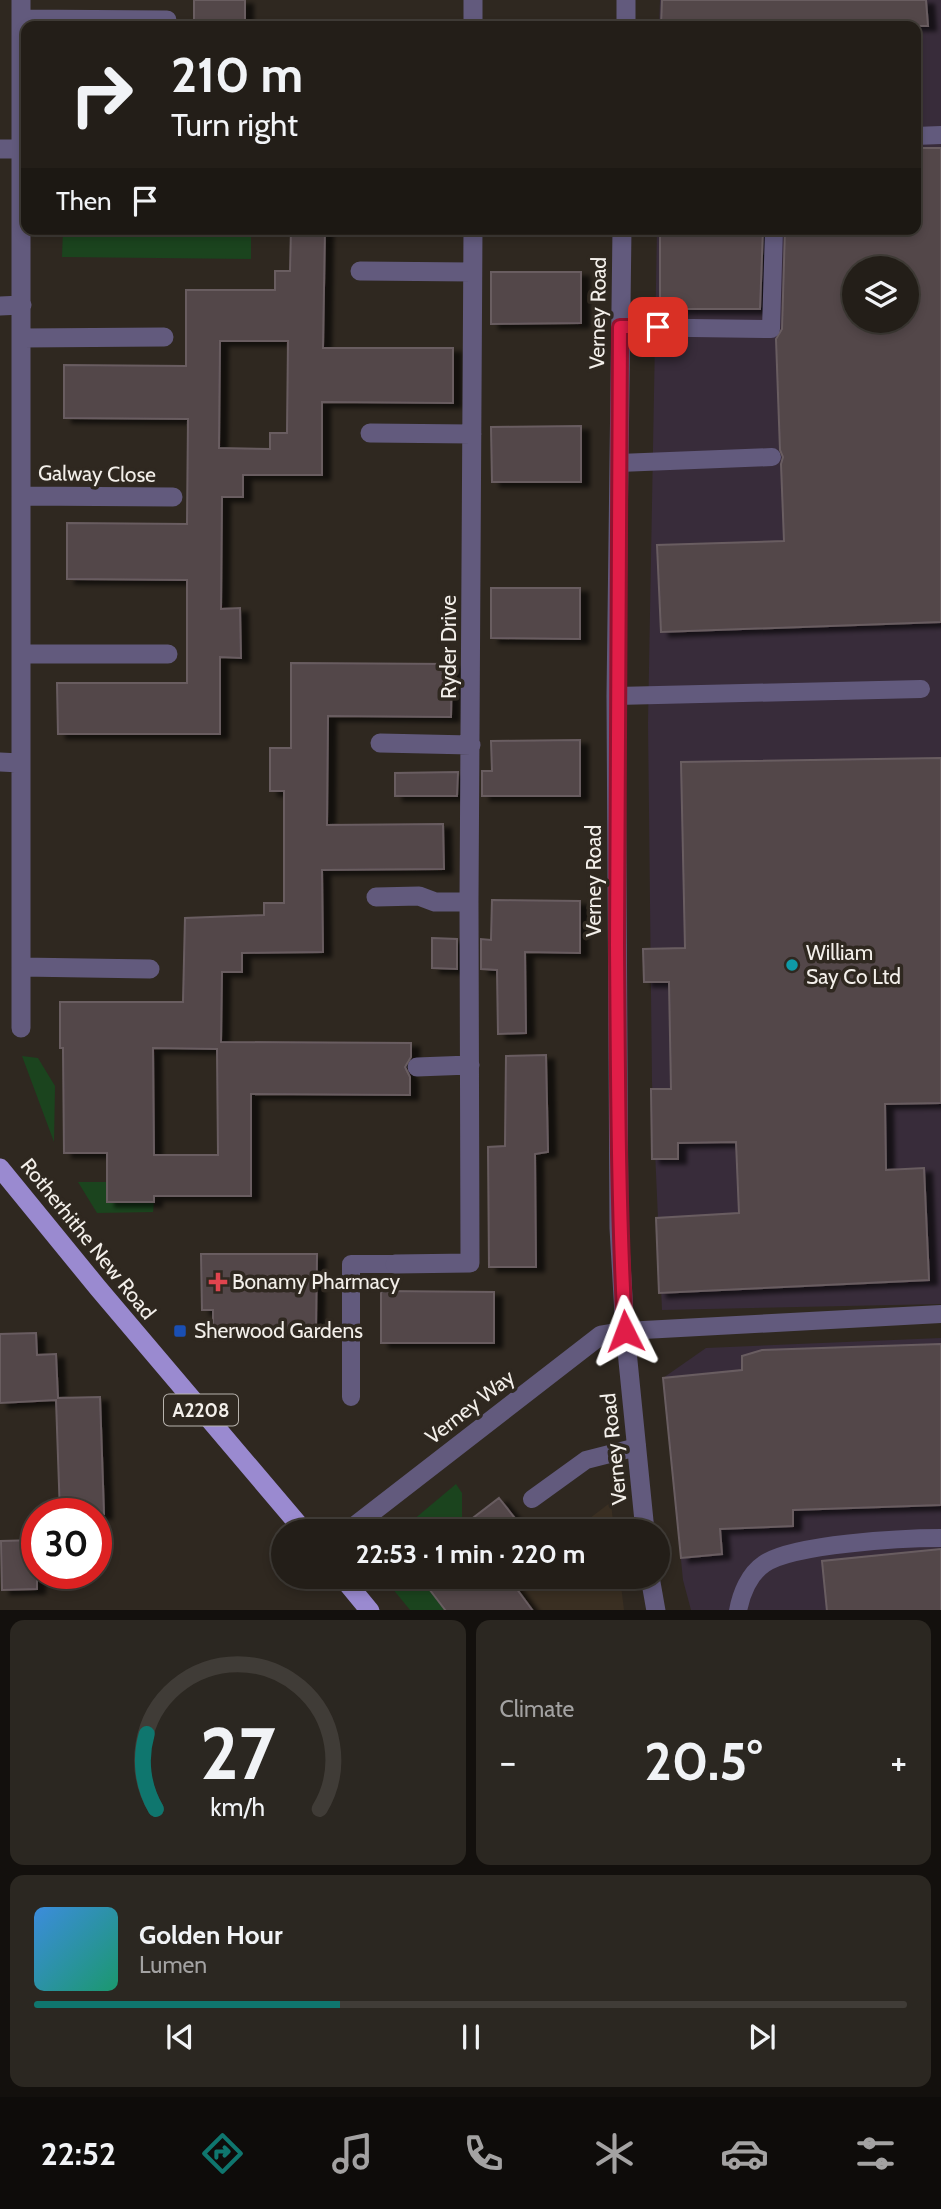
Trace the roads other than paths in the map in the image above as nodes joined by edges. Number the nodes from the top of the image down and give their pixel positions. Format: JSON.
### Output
{"nodes":[{"id":1,"x":473,"y":0,"type":"edge"},
{"id":2,"x":626,"y":0,"type":"edge"},
{"id":3,"x":21,"y":10,"type":"edge"},
{"id":4,"x":167,"y":20,"type":"dead end"},
{"id":5,"x":473,"y":21,"type":"edge"},
{"id":6,"x":626,"y":21,"type":"edge"},
{"id":7,"x":941,"y":135,"type":"edge"},
{"id":8,"x":921,"y":136,"type":"edge"},
{"id":9,"x":0,"y":149,"type":"edge"},
{"id":10,"x":21,"y":149,"type":"edge"},
{"id":11,"x":22,"y":235,"type":"edge"},
{"id":12,"x":473,"y":235,"type":"edge"},
{"id":13,"x":622,"y":235,"type":"edge"},
{"id":14,"x":774,"y":235,"type":"edge"},
{"id":15,"x":360,"y":271,"type":"dead end"},
{"id":16,"x":472,"y":272,"type":"junction"},
{"id":17,"x":0,"y":306,"type":"edge"},
{"id":18,"x":22,"y":306,"type":"junction"},
{"id":19,"x":620,"y":327,"type":"junction"},
{"id":20,"x":164,"y":337,"type":"dead end"},
{"id":21,"x":22,"y":338,"type":"junction"},
{"id":22,"x":370,"y":433,"type":"dead end"},
{"id":23,"x":472,"y":434,"type":"junction"},
{"id":24,"x":772,"y":457,"type":"dead end"},
{"id":25,"x":619,"y":463,"type":"junction"},
{"id":26,"x":21,"y":496,"type":"junction"},
{"id":27,"x":173,"y":498,"type":"dead end"},
{"id":28,"x":21,"y":654,"type":"junction"},
{"id":29,"x":168,"y":654,"type":"dead end"},
{"id":30,"x":921,"y":689,"type":"dead end"},
{"id":31,"x":617,"y":696,"type":"junction"},
{"id":32,"x":380,"y":743,"type":"dead end"},
{"id":33,"x":471,"y":745,"type":"junction"},
{"id":34,"x":0,"y":762,"type":"edge"},
{"id":35,"x":20,"y":763,"type":"junction"},
{"id":36,"x":376,"y":897,"type":"dead end"},
{"id":37,"x":469,"y":902,"type":"junction"},
{"id":38,"x":21,"y":967,"type":"junction"},
{"id":39,"x":150,"y":969,"type":"dead end"},
{"id":40,"x":21,"y":1028,"type":"dead end"},
{"id":41,"x":470,"y":1065,"type":"junction"},
{"id":42,"x":417,"y":1067,"type":"dead end"},
{"id":43,"x":0,"y":1168,"type":"edge"},
{"id":44,"x":395,"y":1264,"type":"joint"},
{"id":45,"x":941,"y":1314,"type":"edge"},
{"id":46,"x":625,"y":1331,"type":"junction"},
{"id":47,"x":351,"y":1397,"type":"dead end"},
{"id":48,"x":637,"y":1447,"type":"junction"},
{"id":49,"x":532,"y":1499,"type":"dead end"},
{"id":50,"x":294,"y":1519,"type":"edge"},
{"id":51,"x":363,"y":1519,"type":"edge"},
{"id":52,"x":644,"y":1519,"type":"edge"},
{"id":53,"x":941,"y":1538,"type":"edge"},
{"id":54,"x":352,"y":1589,"type":"edge"},
{"id":55,"x":652,"y":1589,"type":"edge"},
{"id":56,"x":369,"y":1610,"type":"edge"},
{"id":57,"x":656,"y":1610,"type":"edge"},
{"id":58,"x":738,"y":1610,"type":"edge"}],
"edges":[{"from":1,"to":5,"type":"street"},
{"from":2,"to":6,"type":"street"},
{"from":3,"to":4,"type":"street"},
{"from":7,"to":8,"type":"lane"},
{"from":9,"to":10,"type":"street"},
{"from":11,"to":18,"type":"street"},
{"from":12,"to":16,"type":"street","name":"Ryder Drive"},
{"from":13,"to":19,"type":"street","name":"Verney Road"},
{"from":14,"to":19,"type":"lane"},
{"from":15,"to":16,"type":"street"},
{"from":16,"to":23,"type":"street","name":"Ryder Drive"},
{"from":17,"to":18,"type":"street"},
{"from":18,"to":21,"type":"street"},
{"from":19,"to":25,"type":"street","name":"Verney Road"},
{"from":20,"to":21,"type":"street"},
{"from":21,"to":26,"type":"street"},
{"from":22,"to":23,"type":"street"},
{"from":23,"to":33,"type":"street","name":"Ryder Drive"},
{"from":24,"to":25,"type":"lane"},
{"from":25,"to":31,"type":"street","name":"Verney Road"},
{"from":26,"to":27,"type":"street","name":"Galway Close"},
{"from":26,"to":28,"type":"street"},
{"from":28,"to":29,"type":"street"},
{"from":28,"to":35,"type":"street"},
{"from":30,"to":31,"type":"lane"},
{"from":31,"to":46,"type":"street","name":"Verney Road"},
{"from":32,"to":33,"type":"street"},
{"from":33,"to":37,"type":"street","name":"Ryder Drive"},
{"from":34,"to":35,"type":"street"},
{"from":35,"to":38,"type":"street"},
{"from":36,"to":37,"type":"street"},
{"from":37,"to":41,"type":"street","name":"Ryder Drive"},
{"from":38,"to":39,"type":"street"},
{"from":38,"to":40,"type":"street"},
{"from":41,"to":42,"type":"street"},
{"from":41,"to":44,"type":"street","name":"Ryder Drive"},
{"from":43,"to":50,"type":"main road","name":"Rotherhithe New Road","number":"A2208"},
{"from":44,"to":47,"type":"lane"},
{"from":45,"to":46,"type":"lane"},
{"from":46,"to":48,"type":"street","name":"Verney Road"},
{"from":46,"to":51,"type":"street","name":"Verney Way"},
{"from":48,"to":49,"type":"lane"},
{"from":48,"to":52,"type":"street","name":"Verney Road"},
{"from":53,"to":58,"type":"lane"},
{"from":54,"to":56,"type":"main road"},
{"from":55,"to":57,"type":"street"}]}
